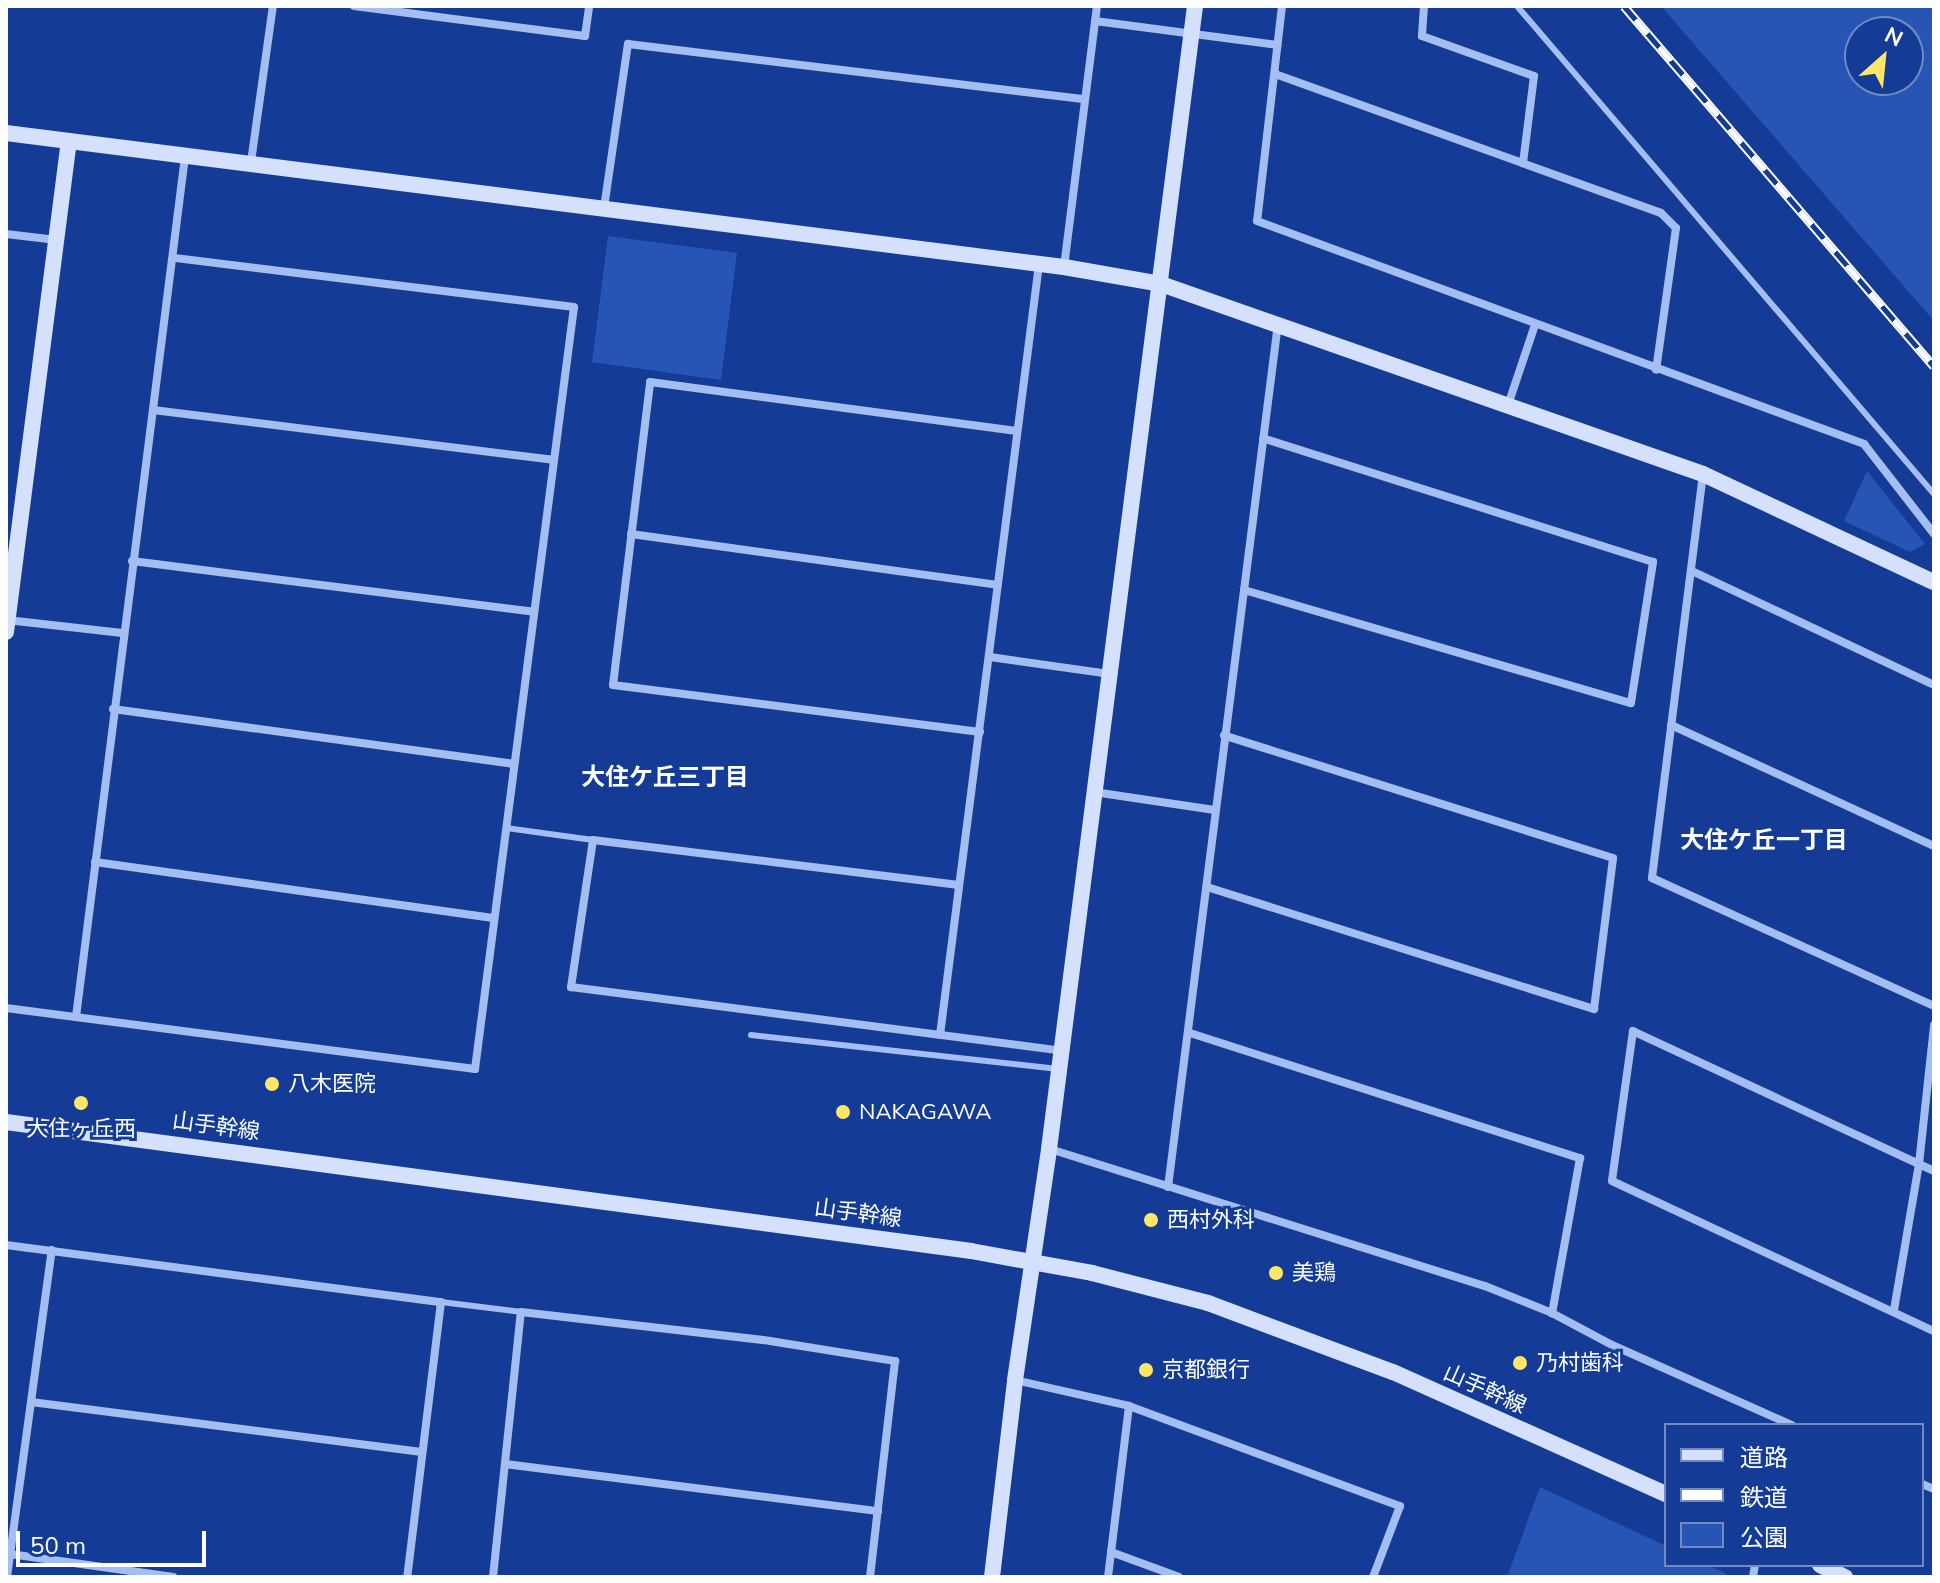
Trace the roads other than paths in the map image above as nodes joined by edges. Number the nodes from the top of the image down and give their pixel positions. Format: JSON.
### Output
{"nodes":[{"id":1,"x":273,"y":6,"type":"edge"},
{"id":2,"x":354,"y":6,"type":"edge"},
{"id":3,"x":589,"y":6,"type":"edge"},
{"id":4,"x":1097,"y":6,"type":"edge"},
{"id":5,"x":1195,"y":6,"type":"edge"},
{"id":6,"x":1282,"y":6,"type":"edge"},
{"id":7,"x":1424,"y":6,"type":"edge"},
{"id":8,"x":1517,"y":6,"type":"edge"},
{"id":9,"x":1095,"y":21,"type":"junction"},
{"id":10,"x":1192,"y":33,"type":"junction"},
{"id":11,"x":1277,"y":45,"type":"junction"},
{"id":12,"x":1275,"y":74,"type":"junction"},
{"id":13,"x":1083,"y":99,"type":"junction"},
{"id":14,"x":6,"y":133,"type":"edge"},
{"id":15,"x":69,"y":141,"type":"junction"},
{"id":16,"x":185,"y":155,"type":"junction"},
{"id":17,"x":251,"y":162,"type":"junction"},
{"id":18,"x":1523,"y":163,"type":"junction"},
{"id":19,"x":604,"y":208,"type":"junction"},
{"id":20,"x":6,"y":234,"type":"edge"},
{"id":21,"x":57,"y":240,"type":"junction"},
{"id":22,"x":174,"y":258,"type":"junction"},
{"id":23,"x":1039,"y":264,"type":"junction"},
{"id":24,"x":1064,"y":267,"type":"junction"},
{"id":25,"x":1161,"y":284,"type":"junction"},
{"id":26,"x":1278,"y":324,"type":"junction"},
{"id":27,"x":1535,"y":325,"type":"junction"},
{"id":28,"x":1656,"y":370,"type":"junction"},
{"id":29,"x":1507,"y":406,"type":"junction"},
{"id":30,"x":153,"y":410,"type":"junction"},
{"id":31,"x":1017,"y":431,"type":"junction"},
{"id":32,"x":1263,"y":438,"type":"junction"},
{"id":33,"x":553,"y":460,"type":"junction"},
{"id":34,"x":1703,"y":474,"type":"junction"},
{"id":35,"x":1934,"y":494,"type":"edge"},
{"id":36,"x":631,"y":534,"type":"junction"},
{"id":37,"x":1934,"y":534,"type":"edge"},
{"id":38,"x":132,"y":561,"type":"junction"},
{"id":39,"x":1694,"y":572,"type":"junction"},
{"id":40,"x":1934,"y":582,"type":"edge"},
{"id":41,"x":997,"y":585,"type":"junction"},
{"id":42,"x":1244,"y":590,"type":"junction"},
{"id":43,"x":534,"y":612,"type":"junction"},
{"id":44,"x":7,"y":626,"type":"edge"},
{"id":45,"x":122,"y":633,"type":"junction"},
{"id":46,"x":990,"y":657,"type":"junction"},
{"id":47,"x":1109,"y":674,"type":"junction"},
{"id":48,"x":1934,"y":685,"type":"edge"},
{"id":49,"x":113,"y":709,"type":"junction"},
{"id":50,"x":1671,"y":725,"type":"junction"},
{"id":51,"x":980,"y":732,"type":"junction"},
{"id":52,"x":1224,"y":735,"type":"junction"},
{"id":53,"x":514,"y":764,"type":"junction"},
{"id":54,"x":1094,"y":792,"type":"junction"},
{"id":55,"x":1215,"y":810,"type":"junction"},
{"id":56,"x":506,"y":828,"type":"junction"},
{"id":57,"x":593,"y":840,"type":"junction"},
{"id":58,"x":1934,"y":846,"type":"edge"},
{"id":59,"x":95,"y":862,"type":"junction"},
{"id":60,"x":959,"y":885,"type":"junction"},
{"id":61,"x":1207,"y":887,"type":"junction"},
{"id":62,"x":493,"y":918,"type":"junction"},
{"id":63,"x":1934,"y":1006,"type":"edge"},
{"id":64,"x":6,"y":1008,"type":"edge"},
{"id":65,"x":76,"y":1017,"type":"junction"},
{"id":66,"x":1934,"y":1025,"type":"edge"},
{"id":67,"x":1190,"y":1033,"type":"junction"},
{"id":68,"x":751,"y":1035,"type":"dead end"},
{"id":69,"x":940,"y":1035,"type":"junction"},
{"id":70,"x":1061,"y":1051,"type":"junction"},
{"id":71,"x":1058,"y":1069,"type":"junction"},
{"id":72,"x":6,"y":1122,"type":"edge"},
{"id":73,"x":1049,"y":1149,"type":"junction"},
{"id":74,"x":1919,"y":1164,"type":"junction"},
{"id":75,"x":1934,"y":1171,"type":"edge"},
{"id":76,"x":1168,"y":1187,"type":"junction"},
{"id":77,"x":6,"y":1245,"type":"edge"},
{"id":78,"x":52,"y":1250,"type":"junction"},
{"id":79,"x":1032,"y":1262,"type":"junction"},
{"id":80,"x":441,"y":1302,"type":"junction"},
{"id":81,"x":1894,"y":1310,"type":"junction"},
{"id":82,"x":521,"y":1312,"type":"junction"},
{"id":83,"x":1552,"y":1313,"type":"junction"},
{"id":84,"x":1934,"y":1331,"type":"edge"},
{"id":85,"x":1015,"y":1380,"type":"junction"},
{"id":86,"x":31,"y":1402,"type":"junction"},
{"id":87,"x":1129,"y":1406,"type":"junction"},
{"id":88,"x":1788,"y":1423,"type":"edge"},
{"id":89,"x":422,"y":1452,"type":"junction"},
{"id":90,"x":505,"y":1464,"type":"junction"},
{"id":91,"x":1664,"y":1493,"type":"edge"},
{"id":92,"x":878,"y":1511,"type":"junction"},
{"id":93,"x":1111,"y":1552,"type":"junction"},
{"id":94,"x":10,"y":1554,"type":"junction"},
{"id":95,"x":1824,"y":1567,"type":"edge"},
{"id":96,"x":7,"y":1577,"type":"edge"},
{"id":97,"x":173,"y":1577,"type":"edge"},
{"id":98,"x":407,"y":1577,"type":"edge"},
{"id":99,"x":493,"y":1577,"type":"edge"},
{"id":100,"x":870,"y":1577,"type":"edge"},
{"id":101,"x":992,"y":1577,"type":"edge"},
{"id":102,"x":1108,"y":1577,"type":"edge"},
{"id":103,"x":1179,"y":1577,"type":"edge"},
{"id":104,"x":1373,"y":1577,"type":"edge"},
{"id":105,"x":1845,"y":1577,"type":"edge"}],
"edges":[{"from":1,"to":17,"type":"street"},
{"from":2,"to":3,"type":"street"},
{"from":4,"to":9,"type":"street"},
{"from":5,"to":10,"type":"street"},
{"from":6,"to":11,"type":"street"},
{"from":7,"to":18,"type":"street"},
{"from":8,"to":35,"type":"lane"},
{"from":9,"to":10,"type":"street"},
{"from":9,"to":13,"type":"street"},
{"from":10,"to":11,"type":"street"},
{"from":10,"to":25,"type":"street"},
{"from":11,"to":12,"type":"street"},
{"from":12,"to":18,"type":"street"},
{"from":12,"to":27,"type":"street"},
{"from":13,"to":19,"type":"street"},
{"from":13,"to":24,"type":"street"},
{"from":14,"to":15,"type":"street"},
{"from":15,"to":16,"type":"street"},
{"from":15,"to":21,"type":"street"},
{"from":16,"to":17,"type":"street"},
{"from":16,"to":22,"type":"street"},
{"from":17,"to":19,"type":"street"},
{"from":18,"to":28,"type":"street"},
{"from":19,"to":23,"type":"street"},
{"from":20,"to":21,"type":"street"},
{"from":21,"to":44,"type":"street"},
{"from":22,"to":30,"type":"street"},
{"from":22,"to":33,"type":"street"},
{"from":23,"to":24,"type":"street"},
{"from":23,"to":31,"type":"street"},
{"from":24,"to":25,"type":"street"},
{"from":25,"to":26,"type":"street"},
{"from":25,"to":47,"type":"street"},
{"from":26,"to":29,"type":"street"},
{"from":26,"to":32,"type":"street"},
{"from":27,"to":28,"type":"street"},
{"from":27,"to":29,"type":"street"},
{"from":28,"to":37,"type":"street"},
{"from":29,"to":34,"type":"street"},
{"from":30,"to":33,"type":"street"},
{"from":30,"to":38,"type":"street"},
{"from":31,"to":36,"type":"street"},
{"from":31,"to":41,"type":"street"},
{"from":32,"to":42,"type":"street"},
{"from":32,"to":42,"type":"street"},
{"from":33,"to":43,"type":"street"},
{"from":34,"to":39,"type":"street"},
{"from":34,"to":40,"type":"street"},
{"from":36,"to":41,"type":"street"},
{"from":36,"to":51,"type":"street"},
{"from":38,"to":43,"type":"street"},
{"from":38,"to":45,"type":"street"},
{"from":39,"to":48,"type":"street"},
{"from":39,"to":50,"type":"street"},
{"from":41,"to":46,"type":"street"},
{"from":42,"to":52,"type":"street"},
{"from":43,"to":53,"type":"street"},
{"from":44,"to":45,"type":"street"},
{"from":45,"to":49,"type":"street"},
{"from":46,"to":47,"type":"street"},
{"from":46,"to":51,"type":"street"},
{"from":47,"to":54,"type":"street"},
{"from":49,"to":53,"type":"street"},
{"from":49,"to":59,"type":"street"},
{"from":50,"to":58,"type":"street"},
{"from":50,"to":63,"type":"street"},
{"from":51,"to":60,"type":"street"},
{"from":52,"to":55,"type":"street"},
{"from":52,"to":61,"type":"street"},
{"from":53,"to":56,"type":"street"},
{"from":54,"to":55,"type":"street"},
{"from":54,"to":70,"type":"street"},
{"from":55,"to":61,"type":"street"},
{"from":56,"to":57,"type":"lane"},
{"from":56,"to":62,"type":"street"},
{"from":57,"to":60,"type":"street"},
{"from":57,"to":69,"type":"street"},
{"from":59,"to":62,"type":"street"},
{"from":59,"to":65,"type":"street"},
{"from":60,"to":69,"type":"street"},
{"from":61,"to":67,"type":"street"},
{"from":62,"to":65,"type":"street"},
{"from":64,"to":65,"type":"street"},
{"from":66,"to":74,"type":"street"},
{"from":67,"to":76,"type":"street"},
{"from":67,"to":83,"type":"street"},
{"from":68,"to":71,"type":"lane"},
{"from":69,"to":70,"type":"street"},
{"from":70,"to":71,"type":"street"},
{"from":71,"to":73,"type":"street"},
{"from":72,"to":79,"type":"street","name":"山手幹線"},
{"from":73,"to":76,"type":"street"},
{"from":73,"to":79,"type":"street"},
{"from":74,"to":75,"type":"street"},
{"from":74,"to":81,"type":"street"},
{"from":74,"to":81,"type":"street"},
{"from":76,"to":83,"type":"street"},
{"from":77,"to":78,"type":"street"},
{"from":78,"to":80,"type":"street"},
{"from":78,"to":86,"type":"street"},
{"from":79,"to":85,"type":"street"},
{"from":79,"to":91,"type":"street","name":"山手幹線"},
{"from":80,"to":82,"type":"lane"},
{"from":80,"to":89,"type":"street"},
{"from":81,"to":84,"type":"street"},
{"from":82,"to":90,"type":"street"},
{"from":82,"to":92,"type":"street"},
{"from":83,"to":88,"type":"street"},
{"from":85,"to":87,"type":"street"},
{"from":85,"to":101,"type":"street"},
{"from":86,"to":89,"type":"street"},
{"from":86,"to":94,"type":"street"},
{"from":87,"to":93,"type":"street"},
{"from":87,"to":104,"type":"street"},
{"from":89,"to":98,"type":"street"},
{"from":90,"to":92,"type":"street"},
{"from":90,"to":99,"type":"street"},
{"from":92,"to":100,"type":"street"},
{"from":93,"to":102,"type":"street"},
{"from":93,"to":103,"type":"street"},
{"from":94,"to":96,"type":"street"},
{"from":94,"to":97,"type":"street"},
{"from":95,"to":105,"type":"street"}]}
